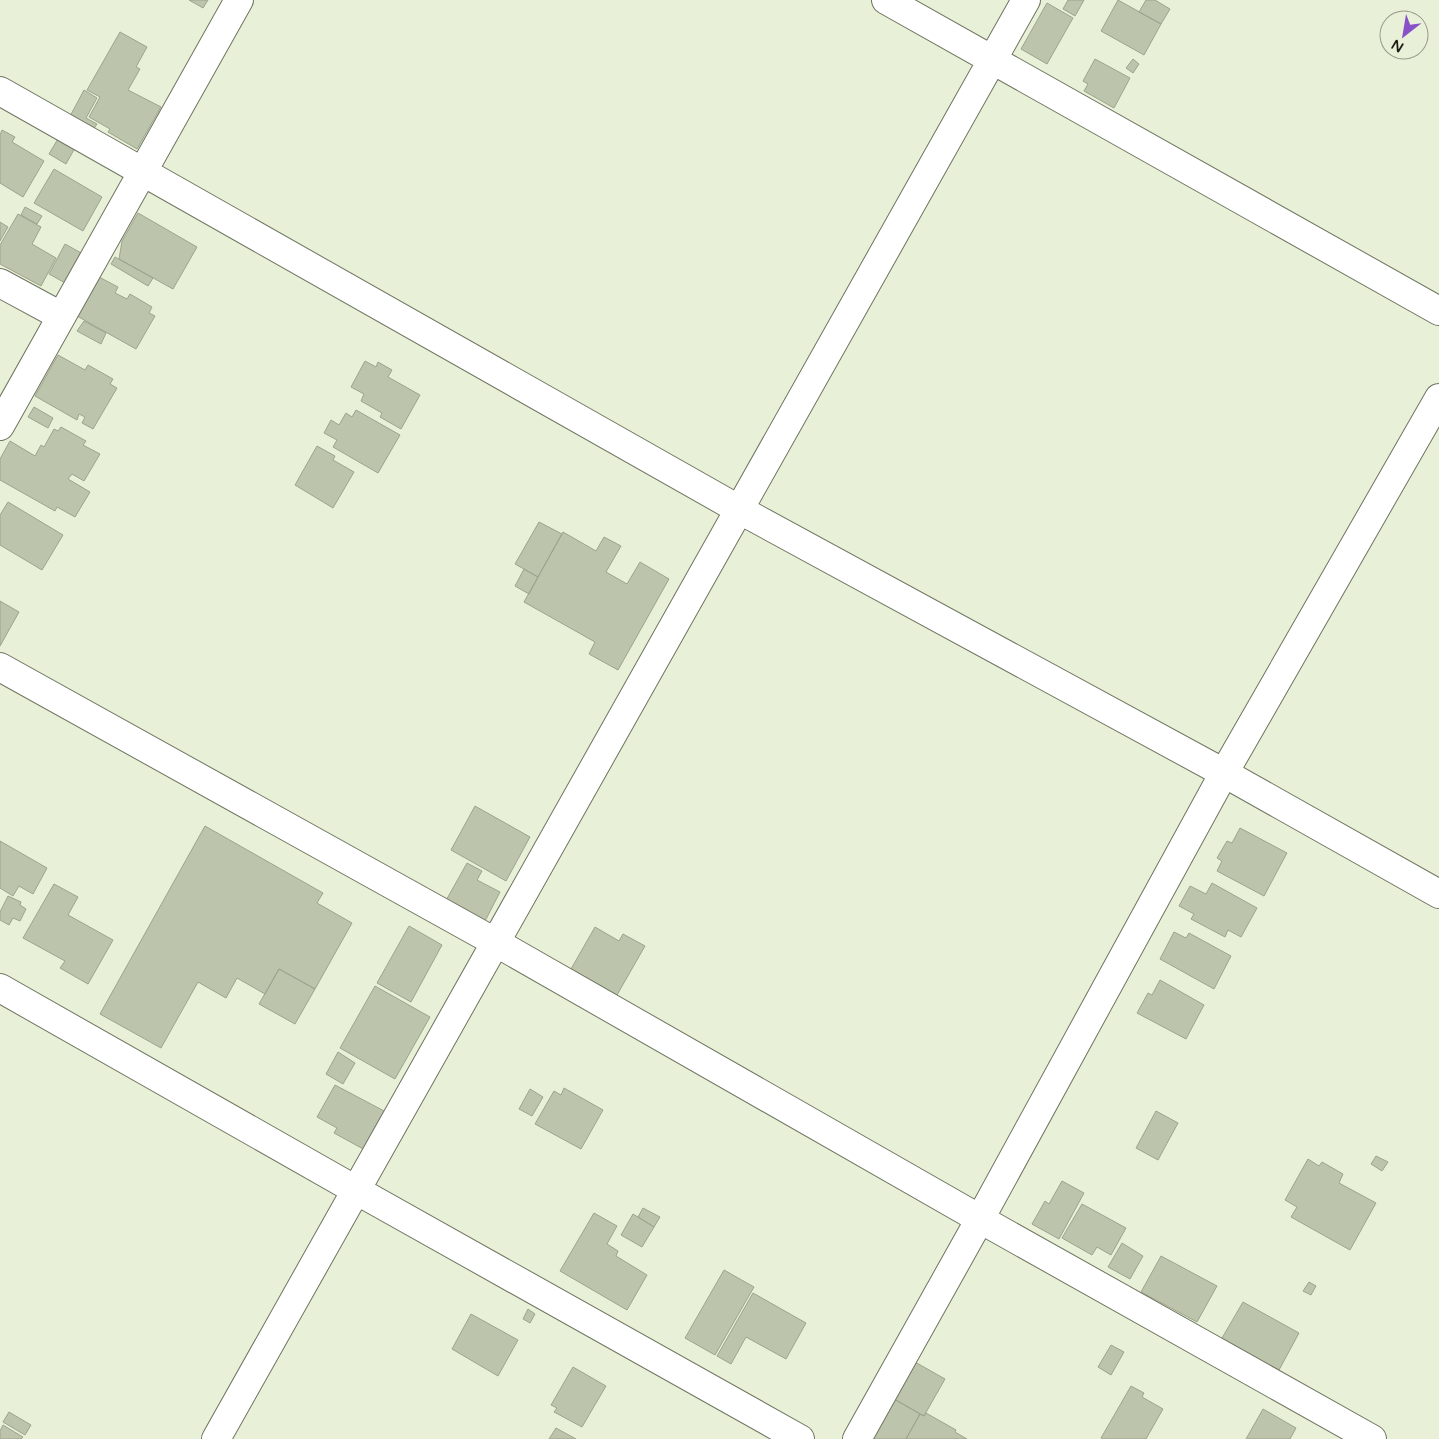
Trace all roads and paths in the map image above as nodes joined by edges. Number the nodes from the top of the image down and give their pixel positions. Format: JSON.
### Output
{"nodes":[{"id":1,"x":239,"y":0,"type":"edge"},
{"id":2,"x":886,"y":0,"type":"edge"},
{"id":3,"x":1026,"y":0,"type":"edge"},
{"id":4,"x":992,"y":60,"type":"junction"},
{"id":5,"x":0,"y":91,"type":"edge"},
{"id":6,"x":142,"y":171,"type":"junction"},
{"id":7,"x":0,"y":283,"type":"edge"},
{"id":8,"x":1439,"y":310,"type":"edge"},
{"id":9,"x":61,"y":316,"type":"junction"},
{"id":10,"x":1439,"y":398,"type":"edge"},
{"id":11,"x":0,"y":426,"type":"edge"},
{"id":12,"x":740,"y":510,"type":"junction"},
{"id":13,"x":0,"y":667,"type":"edge"},
{"id":14,"x":1224,"y":773,"type":"junction"},
{"id":15,"x":1439,"y":894,"type":"edge"},
{"id":16,"x":495,"y":942,"type":"junction"},
{"id":17,"x":0,"y":988,"type":"edge"},
{"id":18,"x":354,"y":1190,"type":"junction"},
{"id":19,"x":980,"y":1219,"type":"junction"},
{"id":20,"x":216,"y":1439,"type":"edge"},
{"id":21,"x":800,"y":1439,"type":"edge"},
{"id":22,"x":857,"y":1439,"type":"edge"},
{"id":23,"x":1372,"y":1439,"type":"edge"}],
"edges":[{"from":1,"to":6,"type":"street"},
{"from":2,"to":4,"type":"street"},
{"from":3,"to":4,"type":"street"},
{"from":4,"to":8,"type":"street"},
{"from":4,"to":12,"type":"street"},
{"from":5,"to":6,"type":"street"},
{"from":6,"to":9,"type":"street"},
{"from":6,"to":12,"type":"street"},
{"from":7,"to":9,"type":"street"},
{"from":9,"to":11,"type":"street"},
{"from":10,"to":14,"type":"street"},
{"from":12,"to":14,"type":"street"},
{"from":12,"to":16,"type":"street"},
{"from":13,"to":16,"type":"street"},
{"from":14,"to":15,"type":"street"},
{"from":14,"to":19,"type":"street"},
{"from":16,"to":18,"type":"street"},
{"from":16,"to":19,"type":"street"},
{"from":17,"to":18,"type":"street"},
{"from":18,"to":20,"type":"street"},
{"from":18,"to":21,"type":"street"},
{"from":19,"to":22,"type":"street"},
{"from":19,"to":23,"type":"street"}]}
